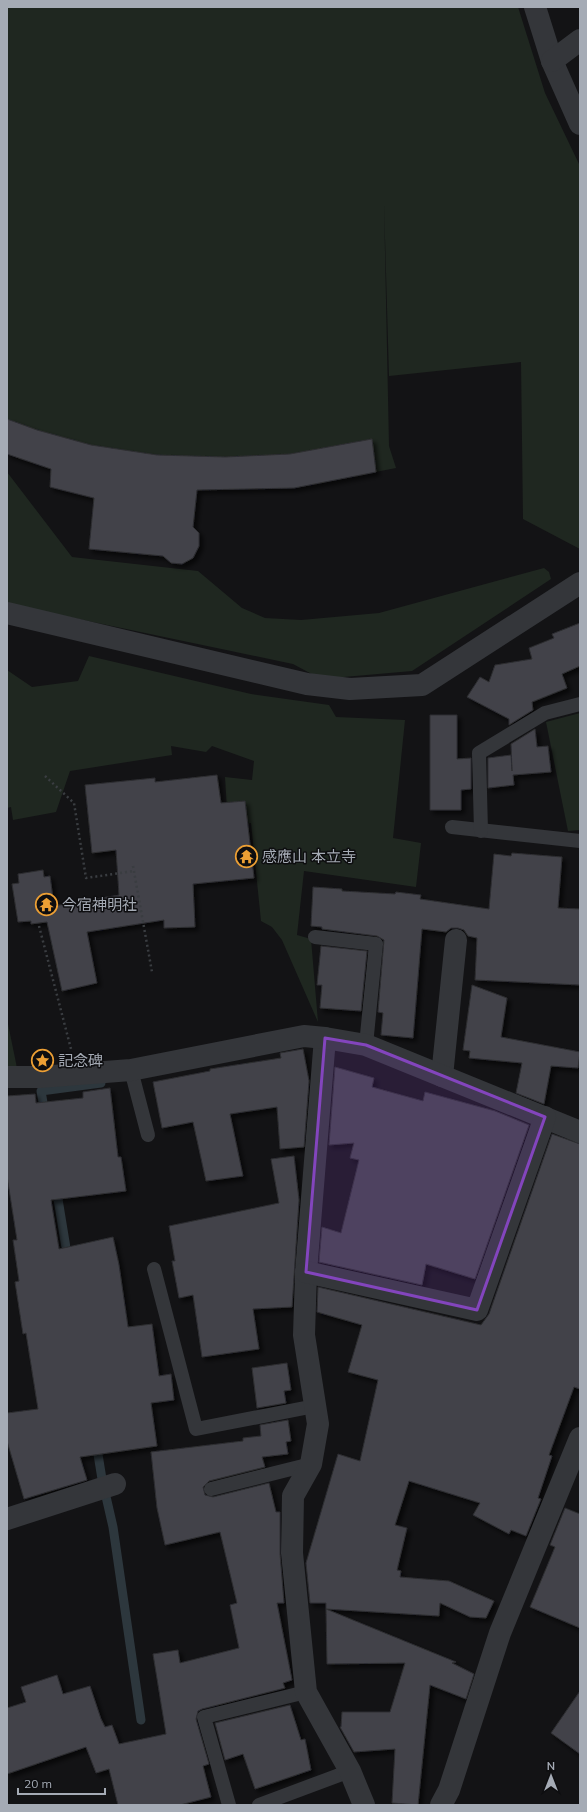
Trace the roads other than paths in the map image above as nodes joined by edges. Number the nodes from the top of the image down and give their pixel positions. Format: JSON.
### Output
{"nodes":[{"id":1,"x":535,"y":7,"type":"edge"},
{"id":2,"x":580,"y":40,"type":"edge"},
{"id":3,"x":552,"y":61,"type":"junction"},
{"id":4,"x":580,"y":124,"type":"edge"},
{"id":5,"x":580,"y":583,"type":"edge"},
{"id":6,"x":7,"y":613,"type":"edge"},
{"id":7,"x":580,"y":704,"type":"edge"},
{"id":8,"x":452,"y":827,"type":"dead end"},
{"id":9,"x":481,"y":831,"type":"junction"},
{"id":10,"x":580,"y":841,"type":"edge"},
{"id":11,"x":315,"y":937,"type":"dead end"},
{"id":12,"x":456,"y":940,"type":"dead end"},
{"id":13,"x":325,"y":1038,"type":"junction"},
{"id":14,"x":366,"y":1046,"type":"junction"},
{"id":15,"x":131,"y":1070,"type":"junction"},
{"id":16,"x":442,"y":1076,"type":"junction"},
{"id":17,"x":7,"y":1077,"type":"edge"},
{"id":18,"x":545,"y":1117,"type":"junction"},
{"id":19,"x":580,"y":1132,"type":"edge"},
{"id":20,"x":148,"y":1135,"type":"dead end"},
{"id":21,"x":154,"y":1269,"type":"dead end"},
{"id":22,"x":306,"y":1272,"type":"junction"},
{"id":23,"x":315,"y":1406,"type":"junction"},
{"id":24,"x":580,"y":1438,"type":"edge"},
{"id":25,"x":311,"y":1464,"type":"junction"},
{"id":26,"x":115,"y":1484,"type":"dead end"},
{"id":27,"x":211,"y":1489,"type":"dead end"},
{"id":28,"x":7,"y":1519,"type":"edge"},
{"id":29,"x":306,"y":1692,"type":"junction"},
{"id":30,"x":350,"y":1771,"type":"junction"},
{"id":31,"x":229,"y":1805,"type":"edge"},
{"id":32,"x":259,"y":1805,"type":"edge"},
{"id":33,"x":364,"y":1805,"type":"edge"},
{"id":34,"x":441,"y":1805,"type":"edge"}],
"edges":[{"from":1,"to":3,"type":"street"},
{"from":2,"to":3,"type":"street"},
{"from":3,"to":4,"type":"street"},
{"from":5,"to":6,"type":"street"},
{"from":7,"to":9,"type":"lane"},
{"from":8,"to":9,"type":"lane"},
{"from":9,"to":10,"type":"lane"},
{"from":11,"to":14,"type":"lane"},
{"from":12,"to":16,"type":"street"},
{"from":13,"to":14,"type":"street"},
{"from":13,"to":15,"type":"street"},
{"from":13,"to":22,"type":"street"},
{"from":14,"to":16,"type":"street"},
{"from":15,"to":17,"type":"street"},
{"from":15,"to":20,"type":"lane"},
{"from":16,"to":18,"type":"street"},
{"from":18,"to":19,"type":"street"},
{"from":18,"to":22,"type":"street"},
{"from":21,"to":23,"type":"lane"},
{"from":22,"to":23,"type":"street"},
{"from":23,"to":25,"type":"street"},
{"from":24,"to":34,"type":"street"},
{"from":25,"to":27,"type":"lane"},
{"from":25,"to":29,"type":"street"},
{"from":26,"to":28,"type":"street"},
{"from":29,"to":30,"type":"street"},
{"from":29,"to":31,"type":"lane"},
{"from":30,"to":32,"type":"lane"},
{"from":30,"to":33,"type":"street"}]}
